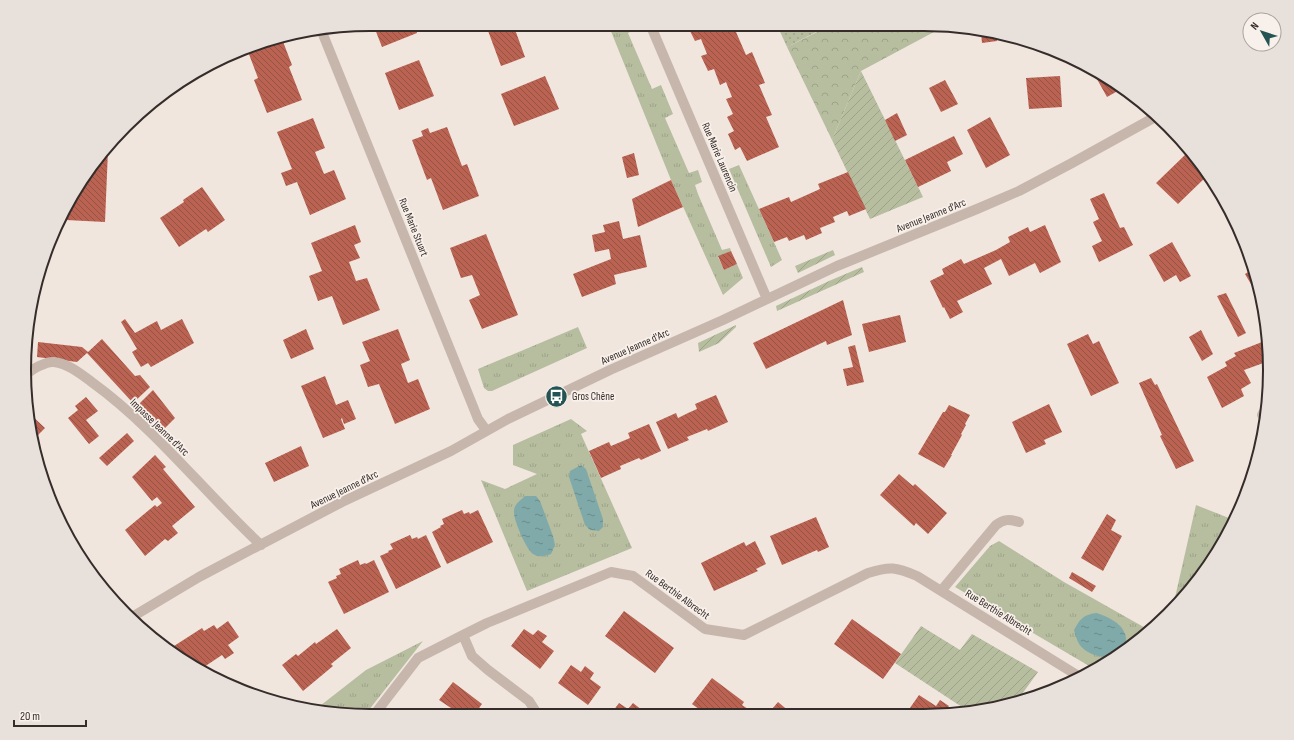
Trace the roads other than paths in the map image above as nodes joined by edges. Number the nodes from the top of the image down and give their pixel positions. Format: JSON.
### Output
{"nodes":[{"id":1,"x":653,"y":31,"type":"edge"},
{"id":2,"x":323,"y":35,"type":"edge"},
{"id":3,"x":1152,"y":119,"type":"edge"},
{"id":4,"x":767,"y":299,"type":"junction"},
{"id":5,"x":31,"y":370,"type":"edge"},
{"id":6,"x":486,"y":430,"type":"junction"},
{"id":7,"x":1019,"y":522,"type":"dead end"},
{"id":8,"x":261,"y":545,"type":"junction"},
{"id":9,"x":941,"y":590,"type":"junction"},
{"id":10,"x":135,"y":615,"type":"edge"},
{"id":11,"x":463,"y":635,"type":"junction"},
{"id":12,"x":1075,"y":674,"type":"edge"},
{"id":13,"x":379,"y":709,"type":"edge"},
{"id":14,"x":534,"y":709,"type":"edge"}],
"edges":[{"from":1,"to":4,"type":"street","name":"Rue Marie Laurencin"},
{"from":2,"to":6,"type":"street","name":"Rue Marie Stuart"},
{"from":3,"to":4,"type":"street","name":"Avenue Jeanne d'Arc"},
{"from":4,"to":6,"type":"street","name":"Avenue Jeanne d'Arc"},
{"from":5,"to":8,"type":"street","name":"Impasse Jeanne d'Arc"},
{"from":6,"to":8,"type":"street","name":"Avenue Jeanne d'Arc"},
{"from":7,"to":9,"type":"street"},
{"from":8,"to":10,"type":"street","name":"Avenue Jeanne d'Arc"},
{"from":9,"to":11,"type":"street","name":"Rue Berthie Albrecht"},
{"from":9,"to":12,"type":"street","name":"Rue Berthie Albrecht"},
{"from":11,"to":13,"type":"street","name":"Rue Berthie Albrecht"},
{"from":11,"to":14,"type":"street"}]}
